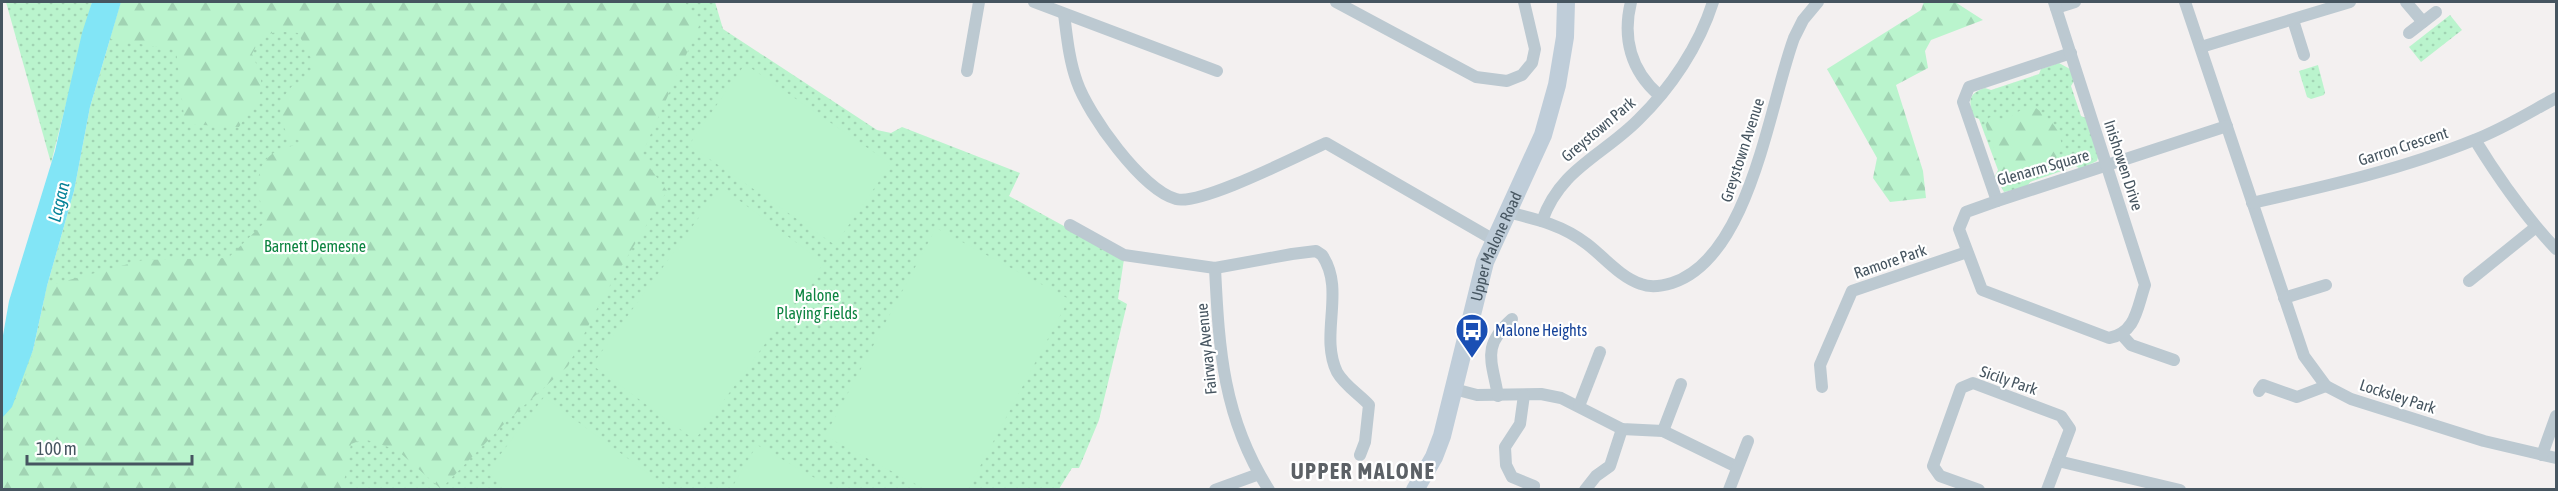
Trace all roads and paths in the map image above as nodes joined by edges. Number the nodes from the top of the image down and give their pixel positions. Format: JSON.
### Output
{"nodes":[{"id":1,"x":979,"y":2,"type":"edge"},
{"id":2,"x":1034,"y":2,"type":"edge"},
{"id":3,"x":1336,"y":2,"type":"edge"},
{"id":4,"x":1524,"y":2,"type":"edge"},
{"id":5,"x":1566,"y":2,"type":"edge"},
{"id":6,"x":1631,"y":2,"type":"edge"},
{"id":7,"x":1713,"y":2,"type":"edge"},
{"id":8,"x":1818,"y":2,"type":"edge"},
{"id":9,"x":2075,"y":2,"type":"edge"},
{"id":10,"x":2185,"y":2,"type":"edge"},
{"id":11,"x":2349,"y":2,"type":"edge"},
{"id":12,"x":2406,"y":2,"type":"edge"},
{"id":13,"x":2055,"y":5,"type":"edge"},
{"id":14,"x":2436,"y":12,"type":"dead end"},
{"id":15,"x":1064,"y":14,"type":"junction"},
{"id":16,"x":2293,"y":20,"type":"junction"},
{"id":17,"x":2423,"y":22,"type":"junction"},
{"id":18,"x":2409,"y":33,"type":"dead end"},
{"id":19,"x":2201,"y":47,"type":"junction"},
{"id":20,"x":2071,"y":53,"type":"junction"},
{"id":21,"x":2304,"y":55,"type":"dead end"},
{"id":22,"x":967,"y":70,"type":"dead end"},
{"id":23,"x":1217,"y":71,"type":"dead end"},
{"id":24,"x":1659,"y":95,"type":"junction"},
{"id":25,"x":2556,"y":98,"type":"edge"},
{"id":26,"x":2227,"y":126,"type":"junction"},
{"id":27,"x":2475,"y":140,"type":"junction"},
{"id":28,"x":2108,"y":165,"type":"junction"},
{"id":29,"x":1997,"y":201,"type":"junction"},
{"id":30,"x":2252,"y":203,"type":"junction"},
{"id":31,"x":1507,"y":212,"type":"junction"},
{"id":32,"x":1542,"y":221,"type":"junction"},
{"id":33,"x":1070,"y":225,"type":"dead end"},
{"id":34,"x":2536,"y":227,"type":"junction"},
{"id":35,"x":1494,"y":240,"type":"junction"},
{"id":36,"x":2556,"y":249,"type":"edge"},
{"id":37,"x":1967,"y":252,"type":"junction"},
{"id":38,"x":1215,"y":268,"type":"junction"},
{"id":39,"x":2469,"y":281,"type":"dead end"},
{"id":40,"x":2326,"y":285,"type":"dead end"},
{"id":41,"x":2284,"y":298,"type":"junction"},
{"id":42,"x":1512,"y":319,"type":"dead end"},
{"id":43,"x":2122,"y":335,"type":"junction"},
{"id":44,"x":1601,"y":359,"type":"dead end"},
{"id":45,"x":2174,"y":360,"type":"dead end"},
{"id":46,"x":2326,"y":386,"type":"junction"},
{"id":47,"x":1822,"y":387,"type":"dead end"},
{"id":48,"x":1454,"y":389,"type":"junction"},
{"id":49,"x":1682,"y":389,"type":"dead end"},
{"id":50,"x":2259,"y":391,"type":"dead end"},
{"id":51,"x":1524,"y":395,"type":"junction"},
{"id":52,"x":1498,"y":396,"type":"junction"},
{"id":53,"x":1580,"y":406,"type":"junction"},
{"id":54,"x":2556,"y":416,"type":"edge"},
{"id":55,"x":1622,"y":429,"type":"junction"},
{"id":56,"x":1663,"y":431,"type":"junction"},
{"id":57,"x":1748,"y":441,"type":"dead end"},
{"id":58,"x":1360,"y":455,"type":"dead end"},
{"id":59,"x":2542,"y":455,"type":"junction"},
{"id":60,"x":2556,"y":458,"type":"edge"},
{"id":61,"x":2058,"y":460,"type":"junction"},
{"id":62,"x":1737,"y":467,"type":"junction"},
{"id":63,"x":1258,"y":474,"type":"junction"},
{"id":64,"x":1215,"y":489,"type":"edge"},
{"id":65,"x":1269,"y":489,"type":"edge"},
{"id":66,"x":1415,"y":489,"type":"edge"},
{"id":67,"x":1533,"y":489,"type":"edge"},
{"id":68,"x":1585,"y":489,"type":"edge"},
{"id":69,"x":1729,"y":489,"type":"edge"},
{"id":70,"x":1979,"y":489,"type":"edge"},
{"id":71,"x":2047,"y":489,"type":"edge"},
{"id":72,"x":2180,"y":489,"type":"edge"}],
"edges":[{"from":1,"to":22,"type":"street"},
{"from":2,"to":15,"type":"street"},
{"from":3,"to":4,"type":"street"},
{"from":5,"to":31,"type":"main road","name":"Upper Malone Road"},
{"from":6,"to":24,"type":"street"},
{"from":7,"to":24,"type":"street","name":"Greystown Park"},
{"from":8,"to":32,"type":"street","name":"Greystown Avenue"},
{"from":9,"to":13,"type":"street"},
{"from":10,"to":19,"type":"street","name":"Locksley Park"},
{"from":11,"to":16,"type":"street"},
{"from":12,"to":17,"type":"street"},
{"from":13,"to":20,"type":"street","name":"Inishowen Drive"},
{"from":14,"to":17,"type":"street"},
{"from":15,"to":23,"type":"street"},
{"from":15,"to":35,"type":"street"},
{"from":16,"to":19,"type":"street"},
{"from":16,"to":21,"type":"street"},
{"from":17,"to":18,"type":"street"},
{"from":19,"to":26,"type":"street","name":"Locksley Park"},
{"from":20,"to":28,"type":"street","name":"Inishowen Drive"},
{"from":20,"to":29,"type":"street","name":"Glenarm Square"},
{"from":24,"to":32,"type":"street","name":"Greystown Park"},
{"from":25,"to":27,"type":"street","name":"Garron Crescent"},
{"from":26,"to":28,"type":"street","name":"Glenarm Square"},
{"from":26,"to":30,"type":"street","name":"Locksley Park"},
{"from":27,"to":30,"type":"street","name":"Garron Crescent"},
{"from":27,"to":34,"type":"street"},
{"from":28,"to":29,"type":"street","name":"Glenarm Square"},
{"from":28,"to":43,"type":"street","name":"Inishowen Drive"},
{"from":29,"to":37,"type":"street"},
{"from":30,"to":41,"type":"street","name":"Locksley Park"},
{"from":31,"to":32,"type":"street","name":"Greystown Avenue"},
{"from":31,"to":35,"type":"main road","name":"Upper Malone Road"},
{"from":33,"to":38,"type":"street"},
{"from":34,"to":36,"type":"street"},
{"from":34,"to":39,"type":"street"},
{"from":35,"to":48,"type":"main road","name":"Upper Malone Road"},
{"from":37,"to":43,"type":"street"},
{"from":37,"to":47,"type":"street","name":"Ramore Park"},
{"from":38,"to":58,"type":"street"},
{"from":38,"to":63,"type":"street","name":"Fairway Avenue"},
{"from":40,"to":41,"type":"street"},
{"from":41,"to":46,"type":"street","name":"Locksley Park"},
{"from":42,"to":52,"type":"street"},
{"from":43,"to":45,"type":"street"},
{"from":44,"to":53,"type":"street"},
{"from":46,"to":50,"type":"street"},
{"from":46,"to":59,"type":"street","name":"Locksley Park"},
{"from":48,"to":52,"type":"street"},
{"from":48,"to":66,"type":"main road","name":"Upper Malone Road"},
{"from":49,"to":56,"type":"street"},
{"from":51,"to":52,"type":"street"},
{"from":51,"to":53,"type":"street"},
{"from":51,"to":67,"type":"street"},
{"from":53,"to":55,"type":"street"},
{"from":54,"to":59,"type":"street"},
{"from":55,"to":56,"type":"street"},
{"from":55,"to":68,"type":"street"},
{"from":56,"to":62,"type":"street"},
{"from":57,"to":62,"type":"street"},
{"from":59,"to":60,"type":"street","name":"Locksley Park"},
{"from":61,"to":70,"type":"street","name":"Sicily Park"},
{"from":61,"to":71,"type":"street","name":"Sicily Park"},
{"from":61,"to":72,"type":"street"},
{"from":62,"to":69,"type":"street"},
{"from":63,"to":64,"type":"street"},
{"from":63,"to":65,"type":"street","name":"Fairway Avenue"}]}
